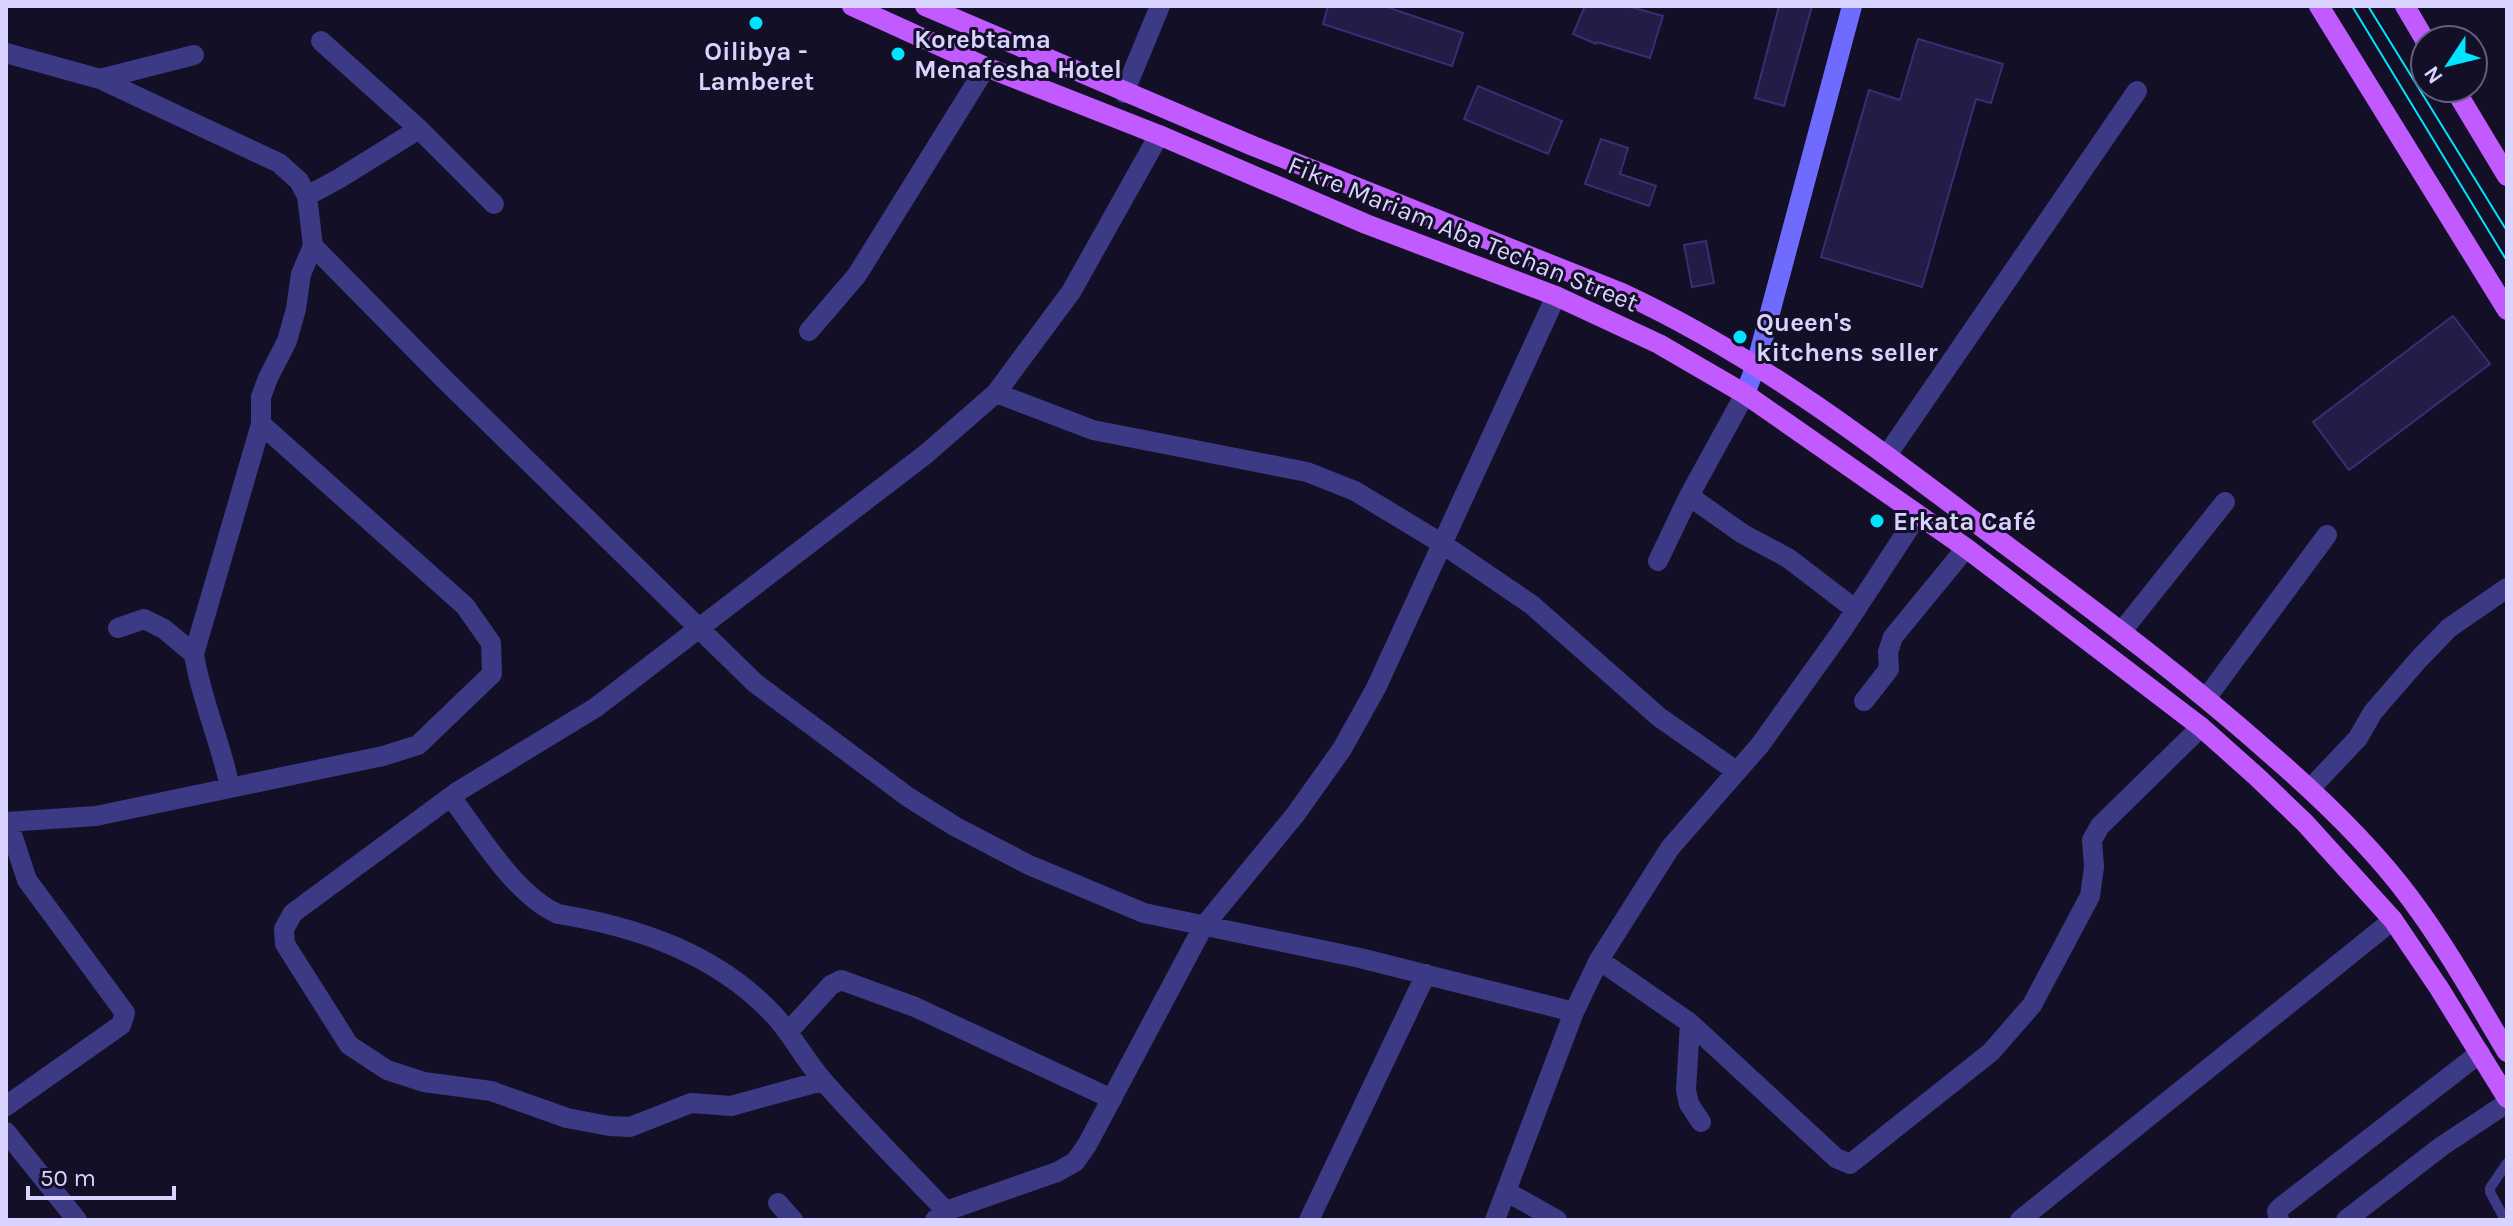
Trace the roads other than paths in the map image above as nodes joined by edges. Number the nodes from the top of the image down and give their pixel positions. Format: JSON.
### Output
{"nodes":[{"id":1,"x":852,"y":6,"type":"edge"},
{"id":2,"x":925,"y":6,"type":"edge"},
{"id":3,"x":1160,"y":6,"type":"edge"},
{"id":4,"x":1852,"y":6,"type":"edge"},
{"id":5,"x":2319,"y":6,"type":"edge"},
{"id":6,"x":2405,"y":6,"type":"edge"},
{"id":7,"x":2416,"y":24,"type":"edge"},
{"id":8,"x":321,"y":41,"type":"dead end"},
{"id":9,"x":6,"y":53,"type":"edge"},
{"id":10,"x":194,"y":55,"type":"dead end"},
{"id":11,"x":986,"y":67,"type":"junction"},
{"id":12,"x":100,"y":79,"type":"junction"},
{"id":13,"x":2137,"y":91,"type":"dead end"},
{"id":14,"x":1124,"y":93,"type":"junction"},
{"id":15,"x":2464,"y":104,"type":"edge"},
{"id":16,"x":419,"y":129,"type":"junction"},
{"id":17,"x":1159,"y":135,"type":"junction"},
{"id":18,"x":2507,"y":176,"type":"edge"},
{"id":19,"x":307,"y":196,"type":"junction"},
{"id":20,"x":494,"y":204,"type":"dead end"},
{"id":21,"x":313,"y":246,"type":"junction"},
{"id":22,"x":1556,"y":296,"type":"junction"},
{"id":23,"x":2507,"y":310,"type":"edge"},
{"id":24,"x":809,"y":331,"type":"dead end"},
{"id":25,"x":1756,"y":365,"type":"junction"},
{"id":26,"x":996,"y":393,"type":"junction"},
{"id":27,"x":1745,"y":394,"type":"junction"},
{"id":28,"x":261,"y":424,"type":"junction"},
{"id":29,"x":1887,"y":455,"type":"junction"},
{"id":30,"x":1689,"y":496,"type":"junction"},
{"id":31,"x":2225,"y":502,"type":"dead end"},
{"id":32,"x":1917,"y":516,"type":"junction"},
{"id":33,"x":2327,"y":535,"type":"dead end"},
{"id":34,"x":1441,"y":543,"type":"junction"},
{"id":35,"x":1966,"y":548,"type":"junction"},
{"id":36,"x":1658,"y":561,"type":"dead end"},
{"id":37,"x":2507,"y":588,"type":"edge"},
{"id":38,"x":1856,"y":610,"type":"junction"},
{"id":39,"x":699,"y":627,"type":"junction"},
{"id":40,"x":118,"y":628,"type":"dead end"},
{"id":41,"x":2129,"y":636,"type":"junction"},
{"id":42,"x":194,"y":654,"type":"junction"},
{"id":43,"x":2122,"y":665,"type":"junction"},
{"id":44,"x":2207,"y":697,"type":"junction"},
{"id":45,"x":1864,"y":701,"type":"dead end"},
{"id":46,"x":2201,"y":727,"type":"junction"},
{"id":47,"x":1736,"y":771,"type":"junction"},
{"id":48,"x":230,"y":788,"type":"junction"},
{"id":49,"x":2310,"y":789,"type":"junction"},
{"id":50,"x":451,"y":797,"type":"junction"},
{"id":51,"x":7,"y":822,"type":"edge"},
{"id":52,"x":2393,"y":920,"type":"junction"},
{"id":53,"x":1203,"y":927,"type":"junction"},
{"id":54,"x":1599,"y":960,"type":"junction"},
{"id":55,"x":1426,"y":974,"type":"junction"},
{"id":56,"x":1574,"y":1012,"type":"junction"},
{"id":57,"x":1690,"y":1023,"type":"junction"},
{"id":58,"x":2501,"y":1029,"type":"edge"},
{"id":59,"x":788,"y":1032,"type":"junction"},
{"id":60,"x":2507,"y":1052,"type":"edge"},
{"id":61,"x":2480,"y":1053,"type":"junction"},
{"id":62,"x":822,"y":1081,"type":"junction"},
{"id":63,"x":1112,"y":1099,"type":"junction"},
{"id":64,"x":2507,"y":1100,"type":"edge"},
{"id":65,"x":6,"y":1106,"type":"edge"},
{"id":66,"x":1701,"y":1122,"type":"dead end"},
{"id":67,"x":6,"y":1132,"type":"edge"},
{"id":68,"x":2507,"y":1163,"type":"edge"},
{"id":69,"x":1507,"y":1192,"type":"junction"},
{"id":70,"x":778,"y":1203,"type":"dead end"},
{"id":71,"x":941,"y":1216,"type":"edge"},
{"id":72,"x":77,"y":1220,"type":"edge"},
{"id":73,"x":793,"y":1220,"type":"edge"},
{"id":74,"x":1309,"y":1220,"type":"edge"},
{"id":75,"x":1495,"y":1220,"type":"edge"},
{"id":76,"x":1557,"y":1220,"type":"edge"},
{"id":77,"x":2020,"y":1220,"type":"edge"},
{"id":78,"x":2279,"y":1220,"type":"edge"},
{"id":79,"x":2346,"y":1220,"type":"edge"},
{"id":80,"x":2505,"y":1220,"type":"edge"}],
"edges":[{"from":1,"to":11,"type":"main road","name":"Fikre Mariam Aba Techan Street"},
{"from":2,"to":14,"type":"main road","name":"Fikre Mariam Aba Techan Street"},
{"from":3,"to":14,"type":"street"},
{"from":4,"to":25,"type":"street"},
{"from":5,"to":23,"type":"main road"},
{"from":6,"to":7,"type":"main road"},
{"from":8,"to":16,"type":"street"},
{"from":9,"to":12,"type":"street"},
{"from":10,"to":12,"type":"street"},
{"from":11,"to":17,"type":"main road","name":"Fikre Mariam Aba Techan Street"},
{"from":11,"to":24,"type":"street"},
{"from":12,"to":19,"type":"street"},
{"from":13,"to":29,"type":"street"},
{"from":14,"to":25,"type":"main road","name":"Fikre Mariam Aba Techan Street"},
{"from":15,"to":18,"type":"main road"},
{"from":16,"to":19,"type":"street"},
{"from":16,"to":20,"type":"street"},
{"from":17,"to":22,"type":"main road","name":"Fikre Mariam Aba Techan Street"},
{"from":17,"to":26,"type":"street"},
{"from":19,"to":21,"type":"street"},
{"from":21,"to":28,"type":"street"},
{"from":21,"to":39,"type":"street"},
{"from":22,"to":27,"type":"main road","name":"Fikre Mariam Aba Techan Street"},
{"from":22,"to":34,"type":"street"},
{"from":25,"to":27,"type":"street"},
{"from":25,"to":29,"type":"main road","name":"Fikre Mariam Aba Techan Street"},
{"from":26,"to":34,"type":"street"},
{"from":26,"to":39,"type":"street"},
{"from":27,"to":30,"type":"street"},
{"from":27,"to":32,"type":"main road","name":"Fikre Mariam Aba Techan Street"},
{"from":28,"to":42,"type":"street"},
{"from":28,"to":48,"type":"street"},
{"from":29,"to":41,"type":"main road","name":"Fikre Mariam Aba Techan Street"},
{"from":30,"to":36,"type":"street"},
{"from":30,"to":38,"type":"street"},
{"from":31,"to":41,"type":"street"},
{"from":32,"to":35,"type":"main road","name":"Fikre Mariam Aba Techan Street"},
{"from":32,"to":38,"type":"street"},
{"from":33,"to":44,"type":"street"},
{"from":34,"to":47,"type":"street"},
{"from":34,"to":53,"type":"street"},
{"from":35,"to":43,"type":"main road","name":"Fikre Mariam Aba Techan Street"},
{"from":35,"to":45,"type":"street"},
{"from":37,"to":49,"type":"street"},
{"from":38,"to":47,"type":"street"},
{"from":39,"to":50,"type":"street"},
{"from":39,"to":53,"type":"street"},
{"from":40,"to":42,"type":"street"},
{"from":41,"to":43,"type":"main road"},
{"from":41,"to":44,"type":"main road","name":"Fikre Mariam Aba Techan Street"},
{"from":42,"to":48,"type":"street"},
{"from":43,"to":46,"type":"main road","name":"Fikre Mariam Aba Techan Street"},
{"from":44,"to":49,"type":"main road","name":"Fikre Mariam Aba Techan Street"},
{"from":46,"to":52,"type":"main road","name":"Fikre Mariam Aba Techan Street"},
{"from":46,"to":57,"type":"street"},
{"from":47,"to":54,"type":"street"},
{"from":48,"to":51,"type":"street"},
{"from":49,"to":58,"type":"main road","name":"Fikre Mariam Aba Techan Street"},
{"from":50,"to":59,"type":"street"},
{"from":50,"to":62,"type":"street"},
{"from":51,"to":65,"type":"street"},
{"from":52,"to":61,"type":"main road","name":"Fikre Mariam Aba Techan Street"},
{"from":52,"to":77,"type":"street"},
{"from":53,"to":55,"type":"street"},
{"from":53,"to":63,"type":"street"},
{"from":54,"to":56,"type":"street"},
{"from":54,"to":57,"type":"street"},
{"from":55,"to":56,"type":"street"},
{"from":55,"to":74,"type":"street"},
{"from":56,"to":69,"type":"street"},
{"from":57,"to":66,"type":"street"},
{"from":58,"to":60,"type":"main road","name":"Fikre Mariam Aba Techan Street"},
{"from":59,"to":62,"type":"street"},
{"from":59,"to":63,"type":"street"},
{"from":61,"to":64,"type":"main road","name":"Fikre Mariam Aba Techan Street"},
{"from":61,"to":78,"type":"street"},
{"from":62,"to":71,"type":"street"},
{"from":63,"to":71,"type":"street"},
{"from":64,"to":79,"type":"street"},
{"from":67,"to":72,"type":"street"},
{"from":68,"to":80,"type":"lane"},
{"from":69,"to":75,"type":"street"},
{"from":69,"to":76,"type":"street"},
{"from":70,"to":73,"type":"street"}]}
